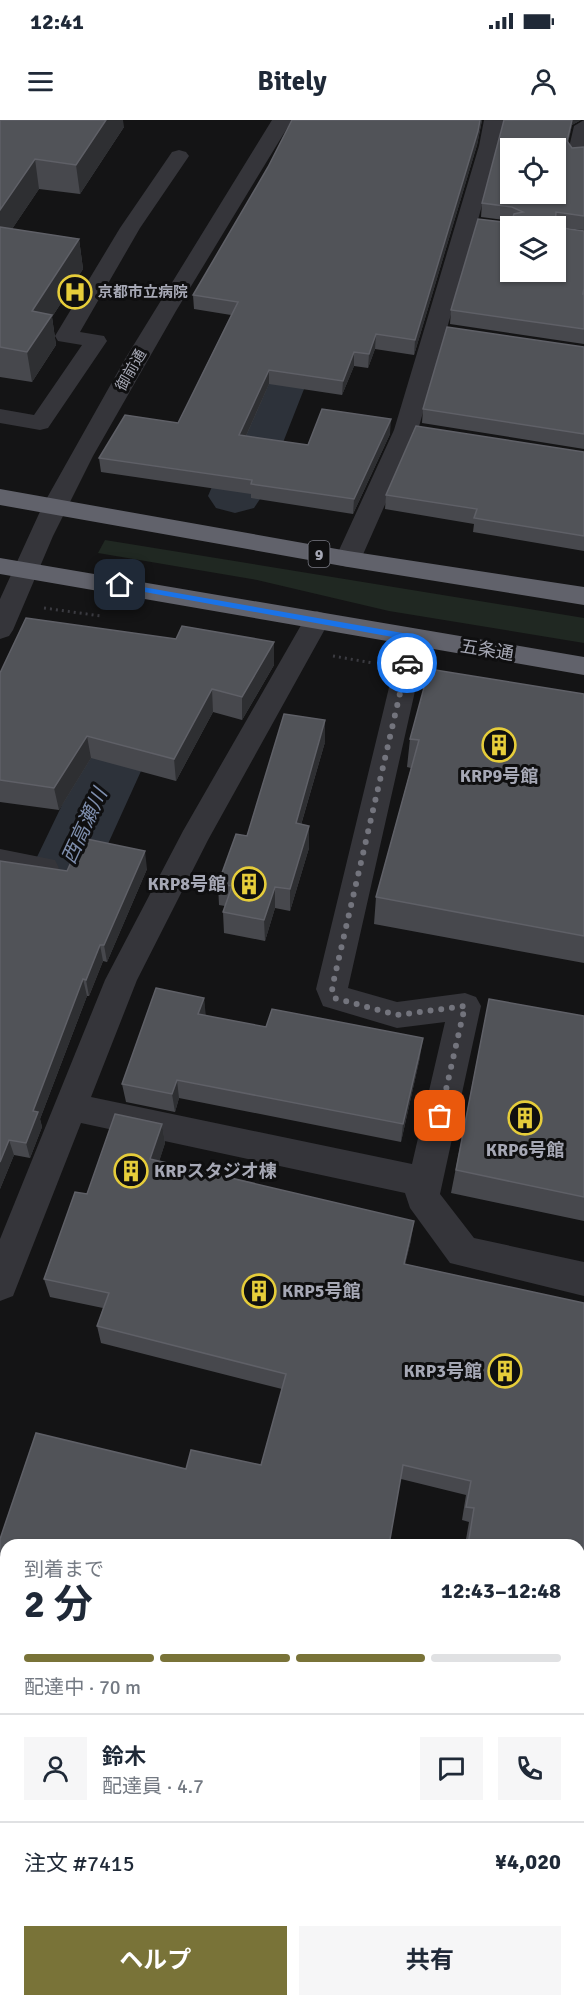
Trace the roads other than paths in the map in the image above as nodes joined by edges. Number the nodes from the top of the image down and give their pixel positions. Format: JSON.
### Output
{"nodes":[{"id":1,"x":282,"y":120,"type":"edge"},
{"id":2,"x":494,"y":120,"type":"edge"},
{"id":3,"x":584,"y":126,"type":"edge"},
{"id":4,"x":179,"y":156,"type":"dead end"},
{"id":5,"x":580,"y":156,"type":"edge"},
{"id":6,"x":466,"y":224,"type":"junction"},
{"id":7,"x":488,"y":226,"type":"edge"},
{"id":8,"x":435,"y":331,"type":"junction"},
{"id":9,"x":458,"y":334,"type":"edge"},
{"id":10,"x":0,"y":416,"type":"edge"},
{"id":11,"x":0,"y":497,"type":"edge"},
{"id":12,"x":54,"y":506,"type":"junction"},
{"id":13,"x":348,"y":559,"type":"junction"},
{"id":14,"x":0,"y":566,"type":"edge"},
{"id":15,"x":26,"y":570,"type":"junction"},
{"id":16,"x":584,"y":596,"type":"edge"},
{"id":17,"x":317,"y":620,"type":"junction"},
{"id":18,"x":0,"y":630,"type":"edge"},
{"id":19,"x":414,"y":638,"type":"junction"},
{"id":20,"x":584,"y":666,"type":"edge"},
{"id":21,"x":0,"y":860,"type":"edge"},
{"id":22,"x":44,"y":868,"type":"edge"},
{"id":23,"x":71,"y":1107,"type":"junction"},
{"id":24,"x":425,"y":1182,"type":"junction"},
{"id":25,"x":584,"y":1279,"type":"edge"},
{"id":26,"x":0,"y":1284,"type":"edge"}],
"edges":[{"from":1,"to":12,"type":"street","name":"御前通"},
{"from":2,"to":6,"type":"street"},
{"from":3,"to":5,"type":"street"},
{"from":4,"to":10,"type":"street"},
{"from":6,"to":7,"type":"street"},
{"from":6,"to":8,"type":"street"},
{"from":8,"to":9,"type":"street"},
{"from":8,"to":13,"type":"street"},
{"from":11,"to":12,"type":"highway","number":"9"},
{"from":12,"to":13,"type":"highway","number":"9"},
{"from":12,"to":15,"type":"street","name":"御前通"},
{"from":13,"to":16,"type":"highway","number":"9"},
{"from":14,"to":15,"type":"highway","name":"五条通"},
{"from":15,"to":17,"type":"highway","name":"五条通"},
{"from":15,"to":18,"type":"street","name":"御前通"},
{"from":17,"to":19,"type":"highway","name":"五条通"},
{"from":17,"to":23,"type":"street"},
{"from":19,"to":20,"type":"highway","name":"五条通"},
{"from":19,"to":24,"type":"street"},
{"from":21,"to":22,"type":"street"},
{"from":23,"to":24,"type":"street"},
{"from":23,"to":26,"type":"street"},
{"from":24,"to":25,"type":"street"}]}
